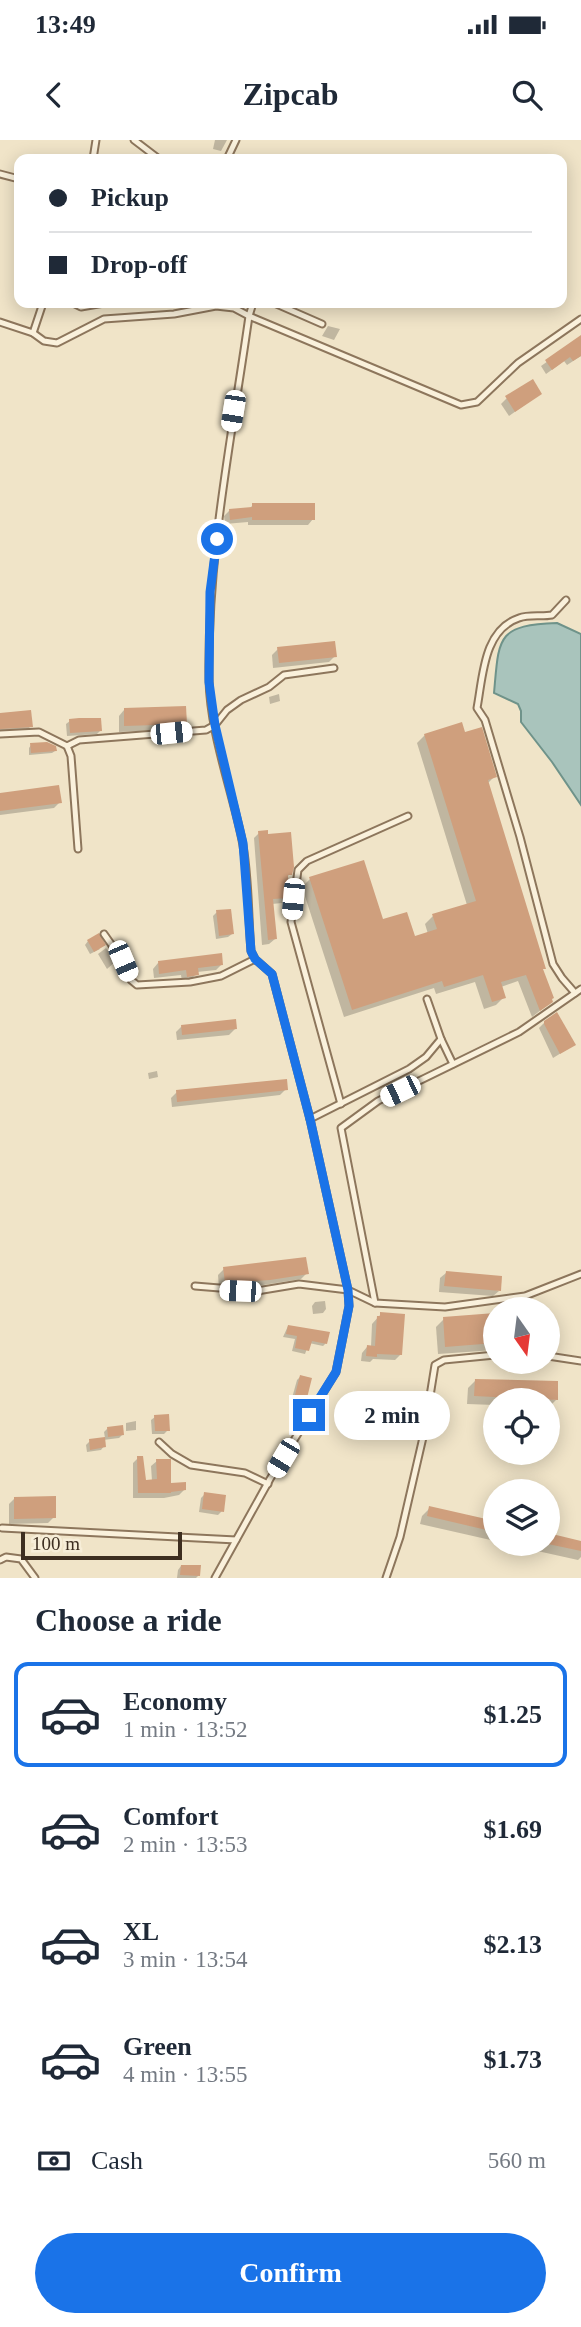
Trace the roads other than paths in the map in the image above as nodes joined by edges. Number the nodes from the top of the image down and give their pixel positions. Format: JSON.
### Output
{"nodes":[{"id":1,"x":134,"y":140,"type":"edge"},
{"id":2,"x":152,"y":154,"type":"edge"},
{"id":3,"x":41,"y":308,"type":"edge"},
{"id":4,"x":206,"y":308,"type":"edge"},
{"id":5,"x":232,"y":308,"type":"edge"},
{"id":6,"x":251,"y":308,"type":"edge"},
{"id":7,"x":285,"y":308,"type":"edge"},
{"id":8,"x":249,"y":316,"type":"junction"},
{"id":9,"x":581,"y":319,"type":"edge"},
{"id":10,"x":0,"y":322,"type":"edge"},
{"id":11,"x":322,"y":324,"type":"dead end"},
{"id":12,"x":33,"y":333,"type":"junction"},
{"id":13,"x":566,"y":600,"type":"dead end"},
{"id":14,"x":334,"y":668,"type":"dead end"},
{"id":15,"x":215,"y":725,"type":"junction"},
{"id":16,"x":0,"y":733,"type":"edge"},
{"id":17,"x":67,"y":746,"type":"junction"},
{"id":18,"x":408,"y":816,"type":"dead end"},
{"id":19,"x":78,"y":849,"type":"dead end"},
{"id":20,"x":104,"y":934,"type":"dead end"},
{"id":21,"x":255,"y":959,"type":"junction"},
{"id":22,"x":578,"y":991,"type":"edge"},
{"id":23,"x":427,"y":999,"type":"dead end"},
{"id":24,"x":441,"y":1039,"type":"junction"},
{"id":25,"x":453,"y":1064,"type":"junction"},
{"id":26,"x":341,"y":1104,"type":"junction"},
{"id":27,"x":310,"y":1119,"type":"junction"},
{"id":28,"x":581,"y":1274,"type":"edge"},
{"id":29,"x":195,"y":1286,"type":"dead end"},
{"id":30,"x":348,"y":1290,"type":"junction"},
{"id":31,"x":375,"y":1303,"type":"junction"},
{"id":32,"x":483,"y":1356,"type":"edge"},
{"id":33,"x":560,"y":1358,"type":"edge"},
{"id":34,"x":581,"y":1361,"type":"edge"},
{"id":35,"x":159,"y":1442,"type":"dead end"},
{"id":36,"x":268,"y":1484,"type":"junction"},
{"id":37,"x":2,"y":1528,"type":"dead end"},
{"id":38,"x":236,"y":1540,"type":"junction"},
{"id":39,"x":0,"y":1560,"type":"edge"},
{"id":40,"x":35,"y":1578,"type":"edge"},
{"id":41,"x":215,"y":1578,"type":"edge"},
{"id":42,"x":386,"y":1578,"type":"edge"}],
"edges":[{"from":1,"to":2,"type":"lane"},
{"from":3,"to":12,"type":"lane"},
{"from":4,"to":12,"type":"lane"},
{"from":5,"to":8,"type":"lane"},
{"from":6,"to":8,"type":"lane"},
{"from":7,"to":11,"type":"lane"},
{"from":8,"to":9,"type":"lane"},
{"from":8,"to":15,"type":"lane"},
{"from":10,"to":12,"type":"lane"},
{"from":13,"to":22,"type":"lane"},
{"from":14,"to":15,"type":"lane"},
{"from":15,"to":17,"type":"lane"},
{"from":15,"to":21,"type":"lane"},
{"from":16,"to":17,"type":"lane"},
{"from":17,"to":19,"type":"lane"},
{"from":18,"to":26,"type":"lane"},
{"from":20,"to":21,"type":"lane"},
{"from":21,"to":27,"type":"lane"},
{"from":22,"to":25,"type":"lane"},
{"from":23,"to":24,"type":"lane"},
{"from":24,"to":25,"type":"lane"},
{"from":24,"to":26,"type":"lane"},
{"from":25,"to":31,"type":"lane"},
{"from":26,"to":27,"type":"lane"},
{"from":27,"to":30,"type":"lane"},
{"from":28,"to":31,"type":"lane"},
{"from":29,"to":30,"type":"lane"},
{"from":30,"to":31,"type":"lane"},
{"from":30,"to":36,"type":"lane"},
{"from":32,"to":42,"type":"lane"},
{"from":33,"to":34,"type":"lane"},
{"from":35,"to":36,"type":"lane"},
{"from":36,"to":38,"type":"lane"},
{"from":37,"to":38,"type":"lane"},
{"from":38,"to":41,"type":"lane"},
{"from":39,"to":40,"type":"lane"}]}
